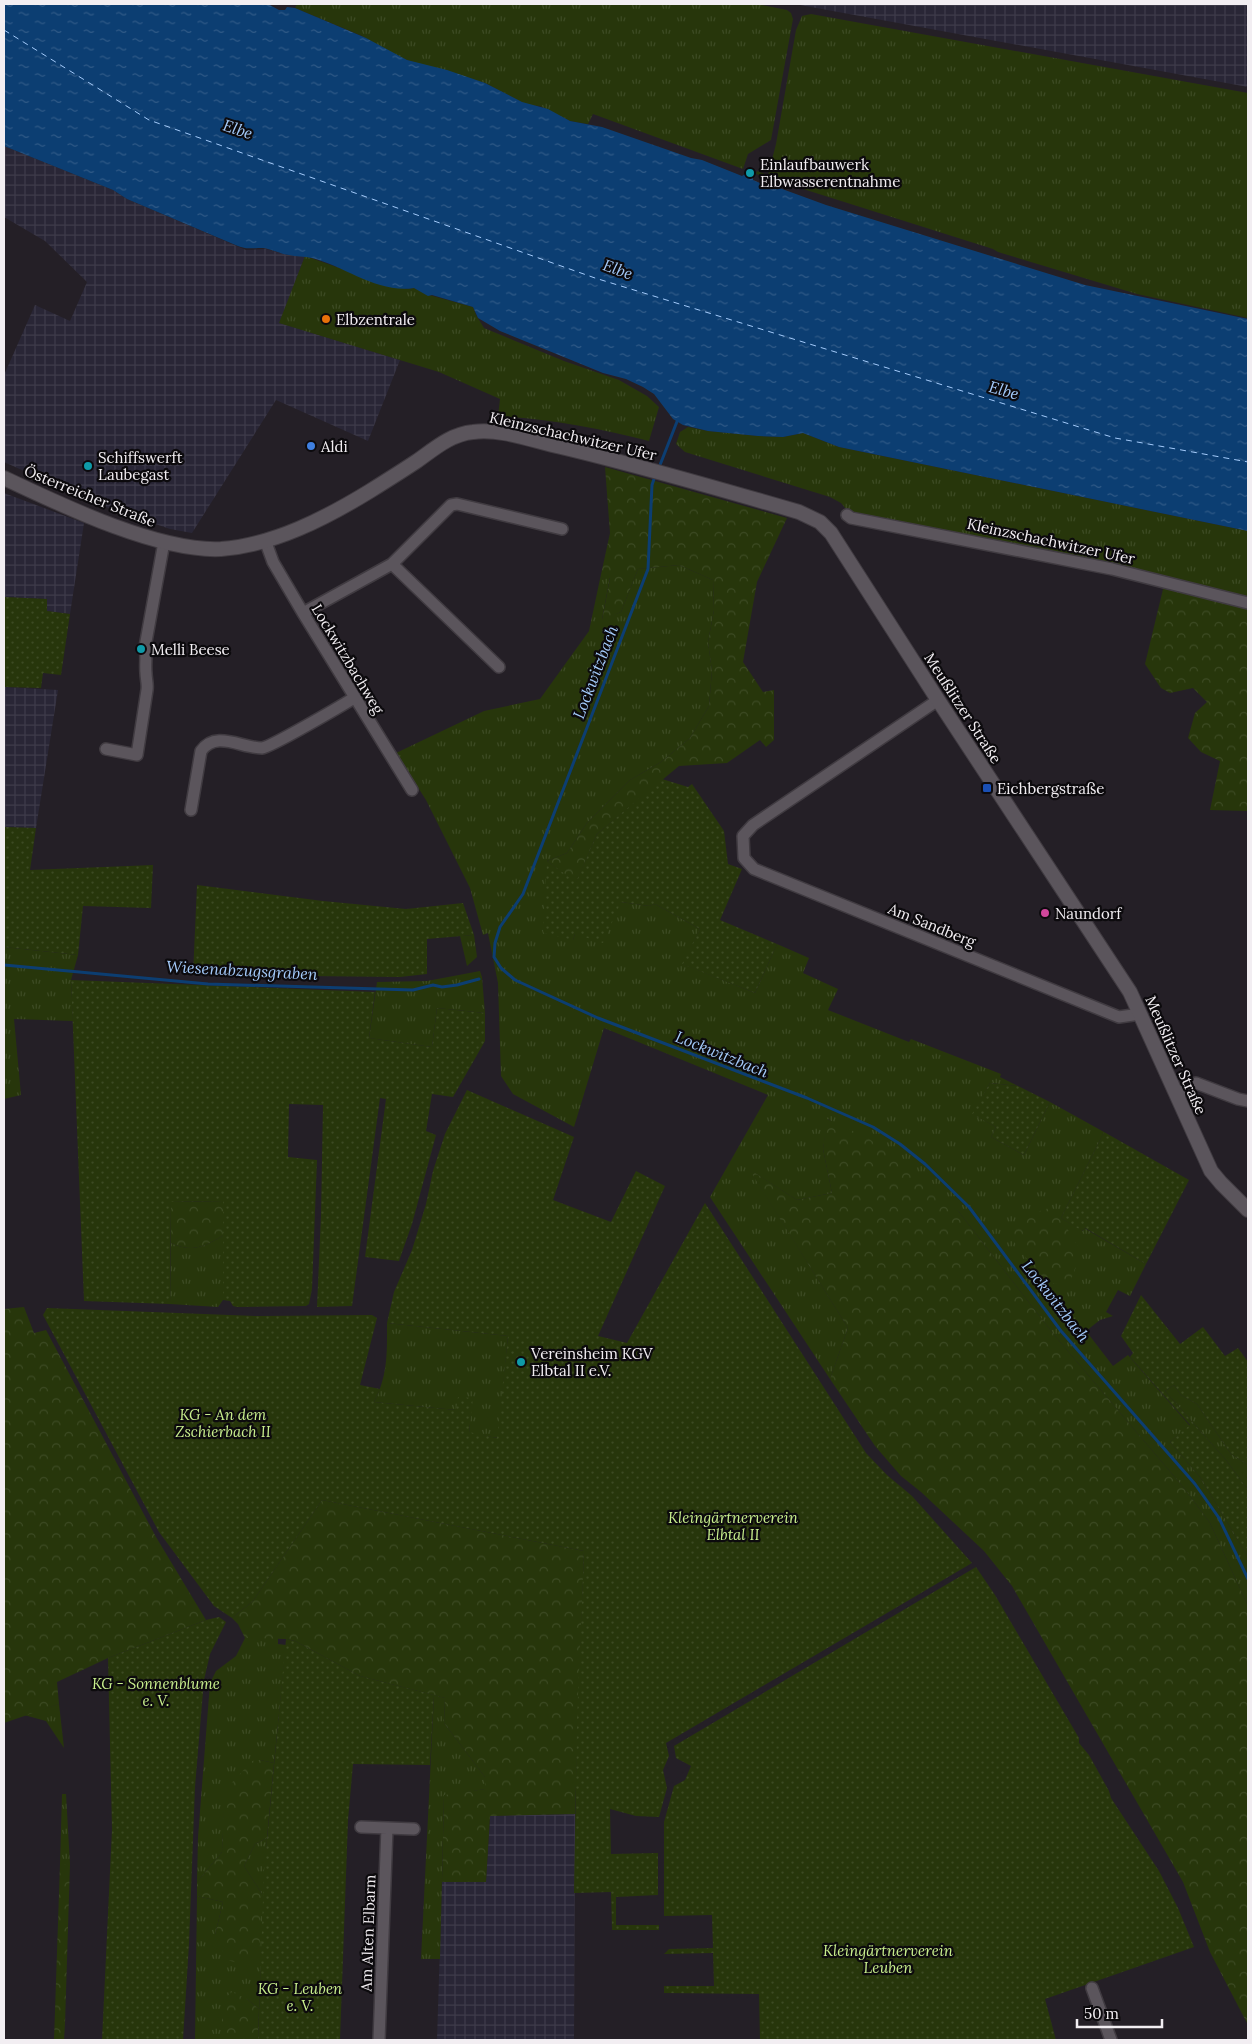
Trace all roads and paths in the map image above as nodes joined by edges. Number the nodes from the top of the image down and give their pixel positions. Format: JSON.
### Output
{"nodes":[{"id":1,"x":4,"y":478,"type":"edge"},
{"id":2,"x":847,"y":515,"type":"dead end"},
{"id":3,"x":562,"y":529,"type":"dead end"},
{"id":4,"x":831,"y":533,"type":"joint"},
{"id":5,"x":265,"y":540,"type":"junction"},
{"id":6,"x":164,"y":542,"type":"junction"},
{"id":7,"x":205,"y":548,"type":"joint"},
{"id":8,"x":392,"y":564,"type":"junction"},
{"id":9,"x":1248,"y":603,"type":"edge"},
{"id":10,"x":303,"y":613,"type":"junction"},
{"id":11,"x":499,"y":666,"type":"dead end"},
{"id":12,"x":354,"y":698,"type":"junction"},
{"id":13,"x":938,"y":700,"type":"junction"},
{"id":14,"x":106,"y":749,"type":"dead end"},
{"id":15,"x":412,"y":790,"type":"dead end"},
{"id":16,"x":191,"y":810,"type":"dead end"},
{"id":17,"x":1140,"y":1014,"type":"junction"},
{"id":18,"x":1176,"y":1095,"type":"junction"},
{"id":19,"x":1248,"y":1100,"type":"edge"},
{"id":20,"x":1248,"y":1210,"type":"edge"},
{"id":21,"x":361,"y":1827,"type":"dead end"},
{"id":22,"x":387,"y":1828,"type":"junction"},
{"id":23,"x":414,"y":1829,"type":"dead end"},
{"id":24,"x":1092,"y":1988,"type":"dead end"},
{"id":25,"x":379,"y":2040,"type":"edge"},
{"id":26,"x":1111,"y":2040,"type":"edge"}],
"edges":[{"from":1,"to":6,"type":"street","name":"Österreicher Straße"},
{"from":2,"to":9,"type":"street","name":"Kleinzschachwitzer Ufer"},
{"from":3,"to":8,"type":"street"},
{"from":4,"to":5,"type":"street","name":"Kleinzschachwitzer Ufer"},
{"from":4,"to":13,"type":"street","name":"Meußlitzer Straße"},
{"from":5,"to":7,"type":"street","name":"Kleinzschachwitzer Ufer"},
{"from":5,"to":10,"type":"street","name":"Lockwitzbachweg"},
{"from":6,"to":7,"type":"street","name":"Österreicher Straße"},
{"from":6,"to":14,"type":"street","name":"Österreicher Straße"},
{"from":8,"to":10,"type":"street"},
{"from":8,"to":11,"type":"street"},
{"from":10,"to":12,"type":"street","name":"Lockwitzbachweg"},
{"from":12,"to":15,"type":"street","name":"Lockwitzbachweg"},
{"from":12,"to":16,"type":"street"},
{"from":13,"to":17,"type":"street","name":"Meußlitzer Straße"},
{"from":13,"to":17,"type":"street","name":"Am Sandberg"},
{"from":17,"to":18,"type":"street","name":"Meußlitzer Straße"},
{"from":18,"to":19,"type":"street"},
{"from":18,"to":20,"type":"street","name":"Meußlitzer Straße"},
{"from":21,"to":22,"type":"street"},
{"from":22,"to":23,"type":"street"},
{"from":22,"to":25,"type":"street","name":"Am Alten Elbarm"},
{"from":24,"to":26,"type":"street"}]}
